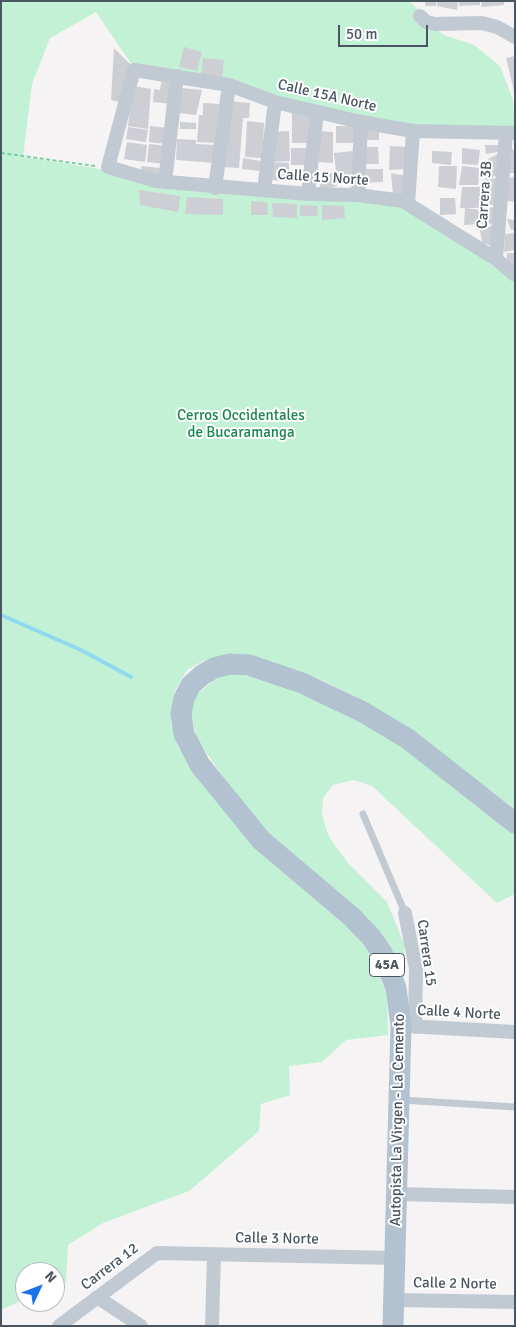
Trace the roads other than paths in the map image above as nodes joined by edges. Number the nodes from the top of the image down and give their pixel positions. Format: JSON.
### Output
{"nodes":[{"id":1,"x":420,"y":16,"type":"dead end"},
{"id":2,"x":515,"y":37,"type":"edge"},
{"id":3,"x":177,"y":76,"type":"junction"},
{"id":4,"x":229,"y":85,"type":"junction"},
{"id":5,"x":275,"y":102,"type":"junction"},
{"id":6,"x":317,"y":112,"type":"junction"},
{"id":7,"x":361,"y":122,"type":"junction"},
{"id":8,"x":412,"y":131,"type":"junction"},
{"id":9,"x":510,"y":134,"type":"edge"},
{"id":10,"x":108,"y":167,"type":"joint"},
{"id":11,"x":165,"y":182,"type":"junction"},
{"id":12,"x":215,"y":188,"type":"junction"},
{"id":13,"x":264,"y":190,"type":"junction"},
{"id":14,"x":308,"y":194,"type":"junction"},
{"id":15,"x":358,"y":195,"type":"junction"},
{"id":16,"x":408,"y":203,"type":"junction"},
{"id":17,"x":496,"y":259,"type":"junction"},
{"id":18,"x":515,"y":276,"type":"edge"},
{"id":19,"x":363,"y":814,"type":"dead end"},
{"id":20,"x":515,"y":823,"type":"edge"},
{"id":21,"x":405,"y":913,"type":"joint"},
{"id":22,"x":408,"y":1026,"type":"junction"},
{"id":23,"x":515,"y":1032,"type":"edge"},
{"id":24,"x":399,"y":1100,"type":"junction"},
{"id":25,"x":515,"y":1107,"type":"edge"},
{"id":26,"x":397,"y":1194,"type":"junction"},
{"id":27,"x":515,"y":1197,"type":"edge"},
{"id":28,"x":157,"y":1253,"type":"joint"},
{"id":29,"x":214,"y":1254,"type":"junction"},
{"id":30,"x":395,"y":1258,"type":"junction"},
{"id":31,"x":97,"y":1297,"type":"junction"},
{"id":32,"x":394,"y":1300,"type":"junction"},
{"id":33,"x":515,"y":1302,"type":"edge"},
{"id":34,"x":59,"y":1326,"type":"edge"},
{"id":35,"x":141,"y":1326,"type":"edge"},
{"id":36,"x":212,"y":1326,"type":"edge"},
{"id":37,"x":393,"y":1326,"type":"edge"}],
"edges":[{"from":1,"to":2,"type":"street"},
{"from":3,"to":4,"type":"street","name":"Calle 15A Norte"},
{"from":3,"to":10,"type":"street","name":"Calle 15A Norte"},
{"from":3,"to":11,"type":"street"},
{"from":4,"to":5,"type":"street","name":"Calle 15A Norte"},
{"from":4,"to":12,"type":"street"},
{"from":5,"to":6,"type":"street","name":"Calle 15A Norte"},
{"from":5,"to":13,"type":"street"},
{"from":6,"to":7,"type":"street","name":"Calle 15A Norte"},
{"from":6,"to":14,"type":"street"},
{"from":7,"to":8,"type":"street","name":"Calle 15A Norte"},
{"from":7,"to":15,"type":"street"},
{"from":8,"to":9,"type":"street","name":"Calle 15A Norte"},
{"from":8,"to":16,"type":"street"},
{"from":9,"to":17,"type":"street","name":"Carrera 3B"},
{"from":10,"to":11,"type":"street","name":"Calle 15 Norte"},
{"from":11,"to":12,"type":"street","name":"Calle 15 Norte"},
{"from":12,"to":13,"type":"street","name":"Calle 15 Norte"},
{"from":13,"to":14,"type":"street","name":"Calle 15 Norte"},
{"from":14,"to":15,"type":"street","name":"Calle 15 Norte"},
{"from":15,"to":16,"type":"street","name":"Calle 15 Norte"},
{"from":16,"to":17,"type":"street","name":"Calle 15 Norte"},
{"from":17,"to":18,"type":"street","name":"Calle 15 Norte"},
{"from":19,"to":21,"type":"lane"},
{"from":20,"to":22,"type":"main road","name":"Autopista La Virgen - La Cemento","number":"45A"},
{"from":21,"to":22,"type":"street","name":"Carrera 15"},
{"from":22,"to":23,"type":"street","name":"Calle 4 Norte"},
{"from":22,"to":24,"type":"main road","name":"Autopista La Virgen - La Cemento","number":"45A"},
{"from":24,"to":25,"type":"lane"},
{"from":24,"to":26,"type":"main road","name":"Autopista La Virgen - La Cemento","number":"45A"},
{"from":26,"to":27,"type":"street"},
{"from":26,"to":30,"type":"main road","name":"Autopista La Virgen - La Cemento","number":"45A"},
{"from":28,"to":29,"type":"street","name":"Calle 3 Norte"},
{"from":28,"to":31,"type":"street","name":"Carrera 12"},
{"from":29,"to":30,"type":"street","name":"Calle 3 Norte"},
{"from":29,"to":36,"type":"street"},
{"from":30,"to":32,"type":"main road","name":"Autopista La Virgen - La Cemento","number":"45A"},
{"from":31,"to":34,"type":"street","name":"Carrera 12"},
{"from":31,"to":35,"type":"street"},
{"from":32,"to":33,"type":"street","name":"Calle 2 Norte"},
{"from":32,"to":37,"type":"main road","name":"Autopista La Virgen - La Cemento","number":"45A"}]}
